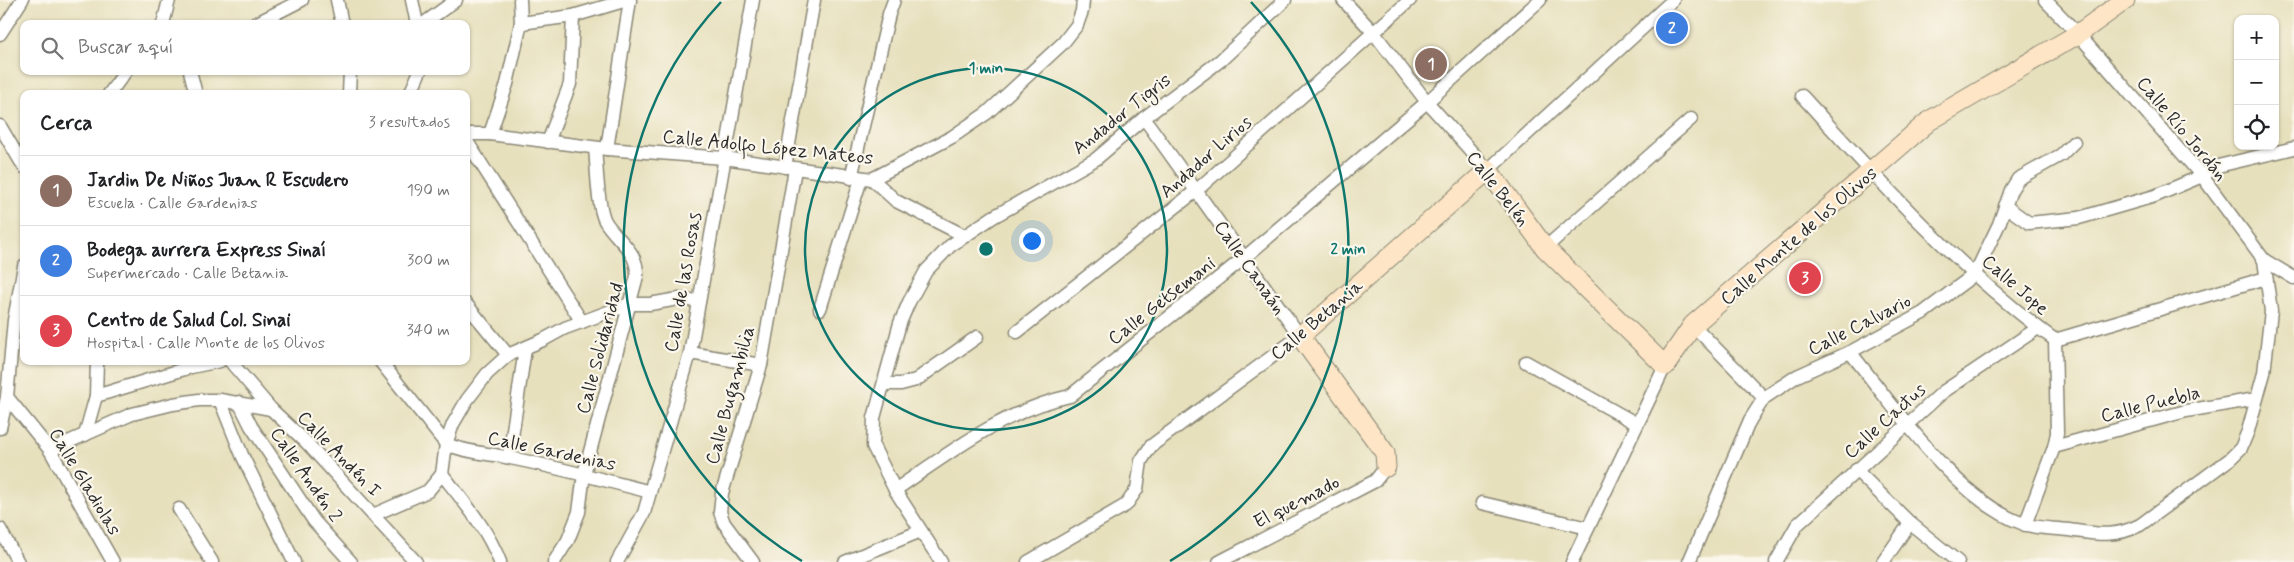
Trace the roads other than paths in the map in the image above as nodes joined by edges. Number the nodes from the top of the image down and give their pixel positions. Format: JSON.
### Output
{"nodes":[{"id":1,"x":22,"y":0,"type":"edge"},
{"id":2,"x":169,"y":0,"type":"edge"},
{"id":3,"x":302,"y":0,"type":"edge"},
{"id":4,"x":337,"y":0,"type":"edge"},
{"id":5,"x":412,"y":0,"type":"edge"},
{"id":6,"x":456,"y":0,"type":"edge"},
{"id":7,"x":520,"y":0,"type":"edge"},
{"id":8,"x":629,"y":0,"type":"edge"},
{"id":9,"x":753,"y":0,"type":"edge"},
{"id":10,"x":814,"y":0,"type":"edge"},
{"id":11,"x":894,"y":0,"type":"edge"},
{"id":12,"x":1083,"y":0,"type":"edge"},
{"id":13,"x":1285,"y":0,"type":"edge"},
{"id":14,"x":1343,"y":0,"type":"edge"},
{"id":15,"x":1410,"y":0,"type":"edge"},
{"id":16,"x":1540,"y":0,"type":"edge"},
{"id":17,"x":1673,"y":0,"type":"edge"},
{"id":18,"x":2045,"y":0,"type":"edge"},
{"id":19,"x":2125,"y":0,"type":"edge"},
{"id":20,"x":573,"y":16,"type":"junction"},
{"id":21,"x":165,"y":20,"type":"edge"},
{"id":22,"x":263,"y":20,"type":"edge"},
{"id":23,"x":341,"y":20,"type":"edge"},
{"id":24,"x":416,"y":20,"type":"edge"},
{"id":25,"x":428,"y":20,"type":"edge"},
{"id":26,"x":521,"y":23,"type":"junction"},
{"id":27,"x":1374,"y":33,"type":"junction"},
{"id":28,"x":0,"y":34,"type":"edge"},
{"id":29,"x":2078,"y":34,"type":"junction"},
{"id":30,"x":123,"y":75,"type":"edge"},
{"id":31,"x":191,"y":75,"type":"edge"},
{"id":32,"x":350,"y":75,"type":"edge"},
{"id":33,"x":418,"y":75,"type":"edge"},
{"id":34,"x":112,"y":90,"type":"edge"},
{"id":35,"x":195,"y":90,"type":"edge"},
{"id":36,"x":349,"y":90,"type":"edge"},
{"id":37,"x":412,"y":90,"type":"edge"},
{"id":38,"x":1802,"y":96,"type":"dead end"},
{"id":39,"x":1427,"y":102,"type":"junction"},
{"id":40,"x":1144,"y":118,"type":"junction"},
{"id":41,"x":1691,"y":119,"type":"dead end"},
{"id":42,"x":0,"y":126,"type":"edge"},
{"id":43,"x":470,"y":134,"type":"edge"},
{"id":44,"x":490,"y":134,"type":"junction"},
{"id":45,"x":548,"y":142,"type":"junction"},
{"id":46,"x":2074,"y":142,"type":"dead end"},
{"id":47,"x":470,"y":146,"type":"edge"},
{"id":48,"x":5,"y":148,"type":"edge"},
{"id":49,"x":2294,"y":148,"type":"edge"},
{"id":50,"x":601,"y":149,"type":"junction"},
{"id":51,"x":724,"y":158,"type":"junction"},
{"id":52,"x":20,"y":163,"type":"edge"},
{"id":53,"x":790,"y":168,"type":"junction"},
{"id":54,"x":1488,"y":170,"type":"junction"},
{"id":55,"x":1871,"y":172,"type":"junction"},
{"id":56,"x":2202,"y":176,"type":"junction"},
{"id":57,"x":861,"y":179,"type":"junction"},
{"id":58,"x":1197,"y":190,"type":"junction"},
{"id":59,"x":2005,"y":206,"type":"junction"},
{"id":60,"x":965,"y":236,"type":"junction"},
{"id":61,"x":1546,"y":248,"type":"junction"},
{"id":62,"x":1244,"y":258,"type":"junction"},
{"id":63,"x":2264,"y":260,"type":"junction"},
{"id":64,"x":1975,"y":274,"type":"junction"},
{"id":65,"x":2266,"y":278,"type":"junction"},
{"id":66,"x":2294,"y":278,"type":"edge"},
{"id":67,"x":20,"y":288,"type":"edge"},
{"id":68,"x":699,"y":301,"type":"junction"},
{"id":69,"x":630,"y":304,"type":"junction"},
{"id":70,"x":470,"y":309,"type":"edge"},
{"id":71,"x":820,"y":309,"type":"dead end"},
{"id":72,"x":582,"y":322,"type":"junction"},
{"id":73,"x":1693,"y":325,"type":"junction"},
{"id":74,"x":2038,"y":328,"type":"junction"},
{"id":75,"x":1017,"y":332,"type":"dead end"},
{"id":76,"x":977,"y":336,"type":"dead end"},
{"id":77,"x":1300,"y":336,"type":"junction"},
{"id":78,"x":2055,"y":340,"type":"junction"},
{"id":79,"x":525,"y":349,"type":"junction"},
{"id":80,"x":1850,"y":352,"type":"junction"},
{"id":81,"x":690,"y":353,"type":"junction"},
{"id":82,"x":508,"y":355,"type":"junction"},
{"id":83,"x":1526,"y":362,"type":"dead end"},
{"id":84,"x":97,"y":365,"type":"edge"},
{"id":85,"x":186,"y":365,"type":"edge"},
{"id":86,"x":233,"y":365,"type":"edge"},
{"id":87,"x":383,"y":365,"type":"edge"},
{"id":88,"x":761,"y":365,"type":"junction"},
{"id":89,"x":1665,"y":366,"type":"junction"},
{"id":90,"x":884,"y":384,"type":"junction"},
{"id":91,"x":96,"y":396,"type":"junction"},
{"id":92,"x":7,"y":397,"type":"junction"},
{"id":93,"x":1764,"y":398,"type":"junction"},
{"id":94,"x":2256,"y":399,"type":"junction"},
{"id":95,"x":220,"y":400,"type":"junction"},
{"id":96,"x":238,"y":402,"type":"junction"},
{"id":97,"x":271,"y":409,"type":"junction"},
{"id":98,"x":1908,"y":423,"type":"junction"},
{"id":99,"x":1637,"y":424,"type":"junction"},
{"id":100,"x":0,"y":428,"type":"edge"},
{"id":101,"x":85,"y":435,"type":"junction"},
{"id":102,"x":446,"y":444,"type":"junction"},
{"id":103,"x":2054,"y":447,"type":"junction"},
{"id":104,"x":50,"y":450,"type":"junction"},
{"id":105,"x":510,"y":457,"type":"junction"},
{"id":106,"x":1386,"y":467,"type":"joint"},
{"id":107,"x":1856,"y":470,"type":"junction"},
{"id":108,"x":442,"y":474,"type":"junction"},
{"id":109,"x":584,"y":474,"type":"junction"},
{"id":110,"x":895,"y":490,"type":"junction"},
{"id":111,"x":650,"y":492,"type":"junction"},
{"id":112,"x":1482,"y":504,"type":"dead end"},
{"id":113,"x":179,"y":510,"type":"dead end"},
{"id":114,"x":374,"y":515,"type":"junction"},
{"id":115,"x":1910,"y":523,"type":"junction"},
{"id":116,"x":2025,"y":524,"type":"junction"},
{"id":117,"x":1588,"y":528,"type":"junction"},
{"id":118,"x":0,"y":529,"type":"edge"},
{"id":119,"x":921,"y":531,"type":"junction"},
{"id":120,"x":344,"y":560,"type":"edge"},
{"id":121,"x":18,"y":562,"type":"edge"},
{"id":122,"x":113,"y":562,"type":"edge"},
{"id":123,"x":212,"y":562,"type":"edge"},
{"id":124,"x":294,"y":562,"type":"edge"},
{"id":125,"x":416,"y":562,"type":"edge"},
{"id":126,"x":500,"y":562,"type":"edge"},
{"id":127,"x":554,"y":562,"type":"edge"},
{"id":128,"x":617,"y":562,"type":"edge"},
{"id":129,"x":753,"y":562,"type":"edge"},
{"id":130,"x":845,"y":562,"type":"edge"},
{"id":131,"x":941,"y":562,"type":"edge"},
{"id":132,"x":1028,"y":562,"type":"edge"},
{"id":133,"x":1219,"y":562,"type":"edge"},
{"id":134,"x":1572,"y":562,"type":"edge"},
{"id":135,"x":1689,"y":562,"type":"edge"},
{"id":136,"x":1776,"y":562,"type":"edge"},
{"id":137,"x":1883,"y":562,"type":"edge"},
{"id":138,"x":1958,"y":562,"type":"edge"}],
"edges":[{"from":1,"to":28,"type":"street"},
{"from":2,"to":21,"type":"street"},
{"from":3,"to":22,"type":"street"},
{"from":4,"to":23,"type":"street"},
{"from":5,"to":24,"type":"street"},
{"from":6,"to":25,"type":"street"},
{"from":7,"to":26,"type":"street"},
{"from":8,"to":20,"type":"street"},
{"from":8,"to":50,"type":"street","name":"Calle Solidaridad"},
{"from":9,"to":51,"type":"street","name":"Calle de las Rosas"},
{"from":10,"to":53,"type":"street","name":"Calle Bugambilia"},
{"from":11,"to":57,"type":"street"},
{"from":12,"to":57,"type":"street","name":"Calle Adolfo López Mateos"},
{"from":13,"to":40,"type":"street","name":"Andador Tigris"},
{"from":14,"to":27,"type":"street","name":"Calle Belén"},
{"from":15,"to":27,"type":"street","name":"Andador Lirios"},
{"from":16,"to":39,"type":"street"},
{"from":17,"to":54,"type":"street","name":"Calle Betania"},
{"from":18,"to":29,"type":"street","name":"Calle Río Jordán"},
{"from":19,"to":29,"type":"street","name":"Calle Monte de los Olivos"},
{"from":20,"to":26,"type":"street"},
{"from":20,"to":45,"type":"street"},
{"from":26,"to":44,"type":"street"},
{"from":27,"to":39,"type":"street","name":"Calle Belén"},
{"from":27,"to":58,"type":"street","name":"Andador Lirios"},
{"from":29,"to":55,"type":"street","name":"Calle Monte de los Olivos"},
{"from":29,"to":56,"type":"street","name":"Calle Río Jordán"},
{"from":30,"to":34,"type":"street"},
{"from":31,"to":35,"type":"street"},
{"from":32,"to":36,"type":"street"},
{"from":33,"to":37,"type":"street"},
{"from":38,"to":55,"type":"street","name":"Calle Jope"},
{"from":39,"to":54,"type":"street","name":"Calle Belén"},
{"from":39,"to":62,"type":"street","name":"Calle Getsemani"},
{"from":40,"to":58,"type":"street","name":"Calle Canaán"},
{"from":40,"to":60,"type":"street","name":"Andador Tigris"},
{"from":41,"to":61,"type":"street"},
{"from":42,"to":48,"type":"street"},
{"from":43,"to":44,"type":"street","name":"Calle Adolfo López Mateos"},
{"from":44,"to":45,"type":"street","name":"Calle Adolfo López Mateos"},
{"from":45,"to":50,"type":"street","name":"Calle Adolfo López Mateos"},
{"from":46,"to":59,"type":"street","name":"Calle Calvario"},
{"from":47,"to":72,"type":"street"},
{"from":48,"to":52,"type":"street"},
{"from":49,"to":56,"type":"street"},
{"from":50,"to":51,"type":"street","name":"Calle Adolfo López Mateos"},
{"from":50,"to":69,"type":"street","name":"Calle Solidaridad"},
{"from":51,"to":53,"type":"street","name":"Calle Adolfo López Mateos"},
{"from":51,"to":68,"type":"street","name":"Calle de las Rosas"},
{"from":53,"to":57,"type":"street","name":"Calle Adolfo López Mateos"},
{"from":53,"to":88,"type":"street","name":"Calle Bugambilia"},
{"from":54,"to":61,"type":"street","name":"Calle Belén"},
{"from":54,"to":77,"type":"street","name":"Calle Betania"},
{"from":55,"to":64,"type":"street","name":"Calle Jope"},
{"from":55,"to":73,"type":"street","name":"Calle Monte de los Olivos"},
{"from":56,"to":59,"type":"street"},
{"from":56,"to":63,"type":"street","name":"Calle Río Jordán"},
{"from":57,"to":60,"type":"street"},
{"from":57,"to":71,"type":"street"},
{"from":58,"to":62,"type":"street","name":"Calle Canaán"},
{"from":58,"to":75,"type":"street","name":"Andador Lirios"},
{"from":59,"to":64,"type":"street","name":"Calle Calvario"},
{"from":60,"to":90,"type":"street","name":"Andador Tigris"},
{"from":61,"to":89,"type":"street","name":"Calle Belén"},
{"from":62,"to":77,"type":"street","name":"Calle Canaán"},
{"from":62,"to":110,"type":"street","name":"Calle Getsemani"},
{"from":63,"to":65,"type":"street"},
{"from":63,"to":66,"type":"street","name":"Calle Río Jordán"},
{"from":64,"to":74,"type":"street","name":"Calle Jope"},
{"from":64,"to":80,"type":"street","name":"Calle Calvario"},
{"from":65,"to":78,"type":"street","name":"Calle Jope"},
{"from":65,"to":94,"type":"street"},
{"from":67,"to":92,"type":"street"},
{"from":68,"to":69,"type":"street"},
{"from":68,"to":81,"type":"street","name":"Calle de las Rosas"},
{"from":69,"to":72,"type":"street"},
{"from":69,"to":109,"type":"street","name":"Calle Solidaridad"},
{"from":70,"to":82,"type":"street"},
{"from":72,"to":79,"type":"street"},
{"from":73,"to":89,"type":"street","name":"Calle Monte de los Olivos"},
{"from":73,"to":93,"type":"street"},
{"from":74,"to":78,"type":"street","name":"Calle Jope"},
{"from":74,"to":98,"type":"street","name":"Calle Cactus"},
{"from":76,"to":90,"type":"street"},
{"from":77,"to":106,"type":"street","name":"Calle Canaán"},
{"from":77,"to":132,"type":"street","name":"Calle Betania"},
{"from":78,"to":103,"type":"street"},
{"from":79,"to":82,"type":"street"},
{"from":79,"to":105,"type":"street"},
{"from":80,"to":93,"type":"street","name":"Calle Calvario"},
{"from":80,"to":98,"type":"street"},
{"from":81,"to":88,"type":"street"},
{"from":81,"to":111,"type":"street","name":"Calle de las Rosas"},
{"from":82,"to":102,"type":"street"},
{"from":83,"to":99,"type":"street"},
{"from":84,"to":91,"type":"street"},
{"from":85,"to":91,"type":"street"},
{"from":86,"to":97,"type":"street"},
{"from":87,"to":102,"type":"street"},
{"from":88,"to":129,"type":"street","name":"Calle Bugambilia"},
{"from":89,"to":99,"type":"street","name":"Calle Monte de los Olivos"},
{"from":90,"to":110,"type":"street","name":"Andador Tigris"},
{"from":91,"to":101,"type":"street"},
{"from":92,"to":100,"type":"street"},
{"from":92,"to":104,"type":"street","name":"Calle Gladiolas"},
{"from":93,"to":135,"type":"street","name":"Calle Calvario"},
{"from":94,"to":103,"type":"street","name":"Calle Puebla"},
{"from":94,"to":116,"type":"street"},
{"from":95,"to":96,"type":"street","name":"Calle Andén I"},
{"from":95,"to":101,"type":"street","name":"Calle Andén I"},
{"from":95,"to":124,"type":"street"},
{"from":96,"to":97,"type":"street","name":"Calle Andén I"},
{"from":96,"to":120,"type":"street","name":"Calle Andén 2"},
{"from":97,"to":114,"type":"street","name":"Calle Andén I"},
{"from":98,"to":107,"type":"street","name":"Calle Cactus"},
{"from":98,"to":116,"type":"street"},
{"from":99,"to":117,"type":"street","name":"Calle Monte de los Olivos"},
{"from":101,"to":104,"type":"street","name":"Calle Andén I"},
{"from":102,"to":105,"type":"street","name":"Calle Gardenias"},
{"from":102,"to":108,"type":"street"},
{"from":103,"to":116,"type":"street"},
{"from":104,"to":122,"type":"street","name":"Calle Gladiolas"},
{"from":105,"to":109,"type":"street","name":"Calle Gardenias"},
{"from":106,"to":133,"type":"street","name":"El quemado"},
{"from":107,"to":115,"type":"street"},
{"from":107,"to":136,"type":"street","name":"Calle Cactus"},
{"from":108,"to":114,"type":"street"},
{"from":108,"to":126,"type":"street"},
{"from":109,"to":111,"type":"street","name":"Calle Gardenias"},
{"from":109,"to":127,"type":"street","name":"Calle Solidaridad"},
{"from":110,"to":119,"type":"street","name":"Andador Tigris"},
{"from":111,"to":128,"type":"street","name":"Calle de las Rosas"},
{"from":112,"to":117,"type":"street"},
{"from":113,"to":123,"type":"street"},
{"from":114,"to":125,"type":"street","name":"Calle Andén I"},
{"from":115,"to":137,"type":"street"},
{"from":115,"to":138,"type":"street"},
{"from":117,"to":134,"type":"street","name":"Calle Monte de los Olivos"},
{"from":118,"to":121,"type":"street"},
{"from":119,"to":130,"type":"street"},
{"from":119,"to":131,"type":"street","name":"Andador Tigris"}]}
